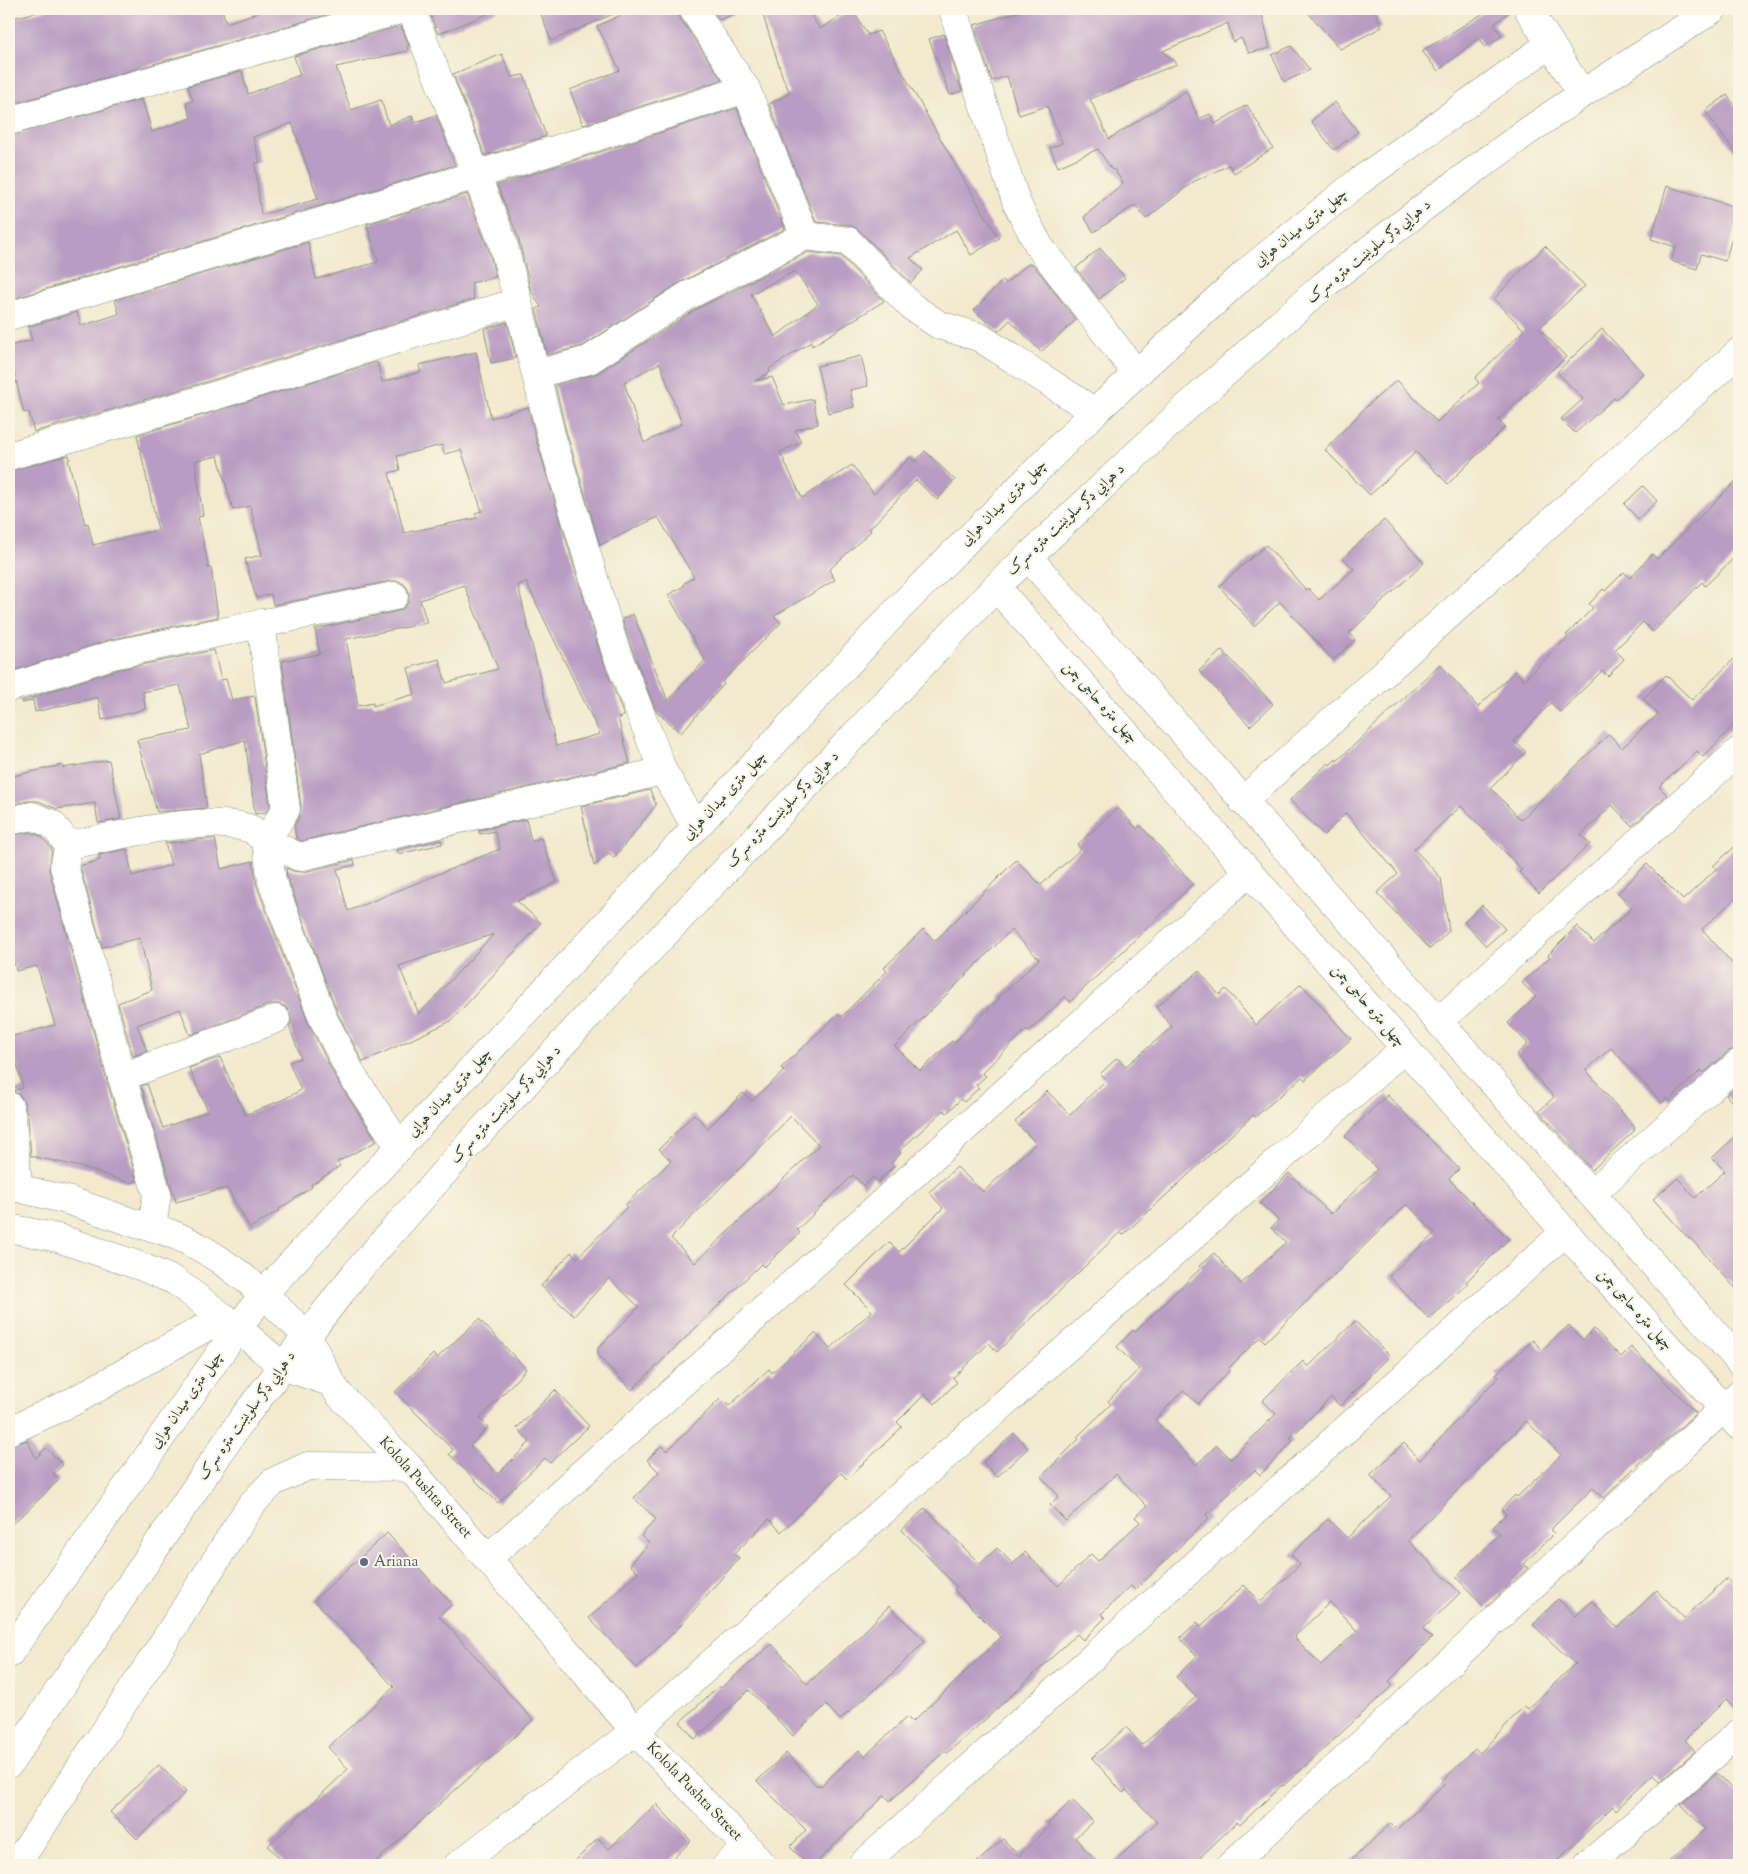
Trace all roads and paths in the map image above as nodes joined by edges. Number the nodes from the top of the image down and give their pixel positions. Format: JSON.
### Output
{"nodes":[{"id":1,"x":403,"y":9,"type":"edge"},
{"id":2,"x":411,"y":9,"type":"edge"},
{"id":3,"x":693,"y":9,"type":"edge"},
{"id":4,"x":953,"y":9,"type":"edge"},
{"id":5,"x":1528,"y":9,"type":"edge"},
{"id":6,"x":1713,"y":9,"type":"edge"},
{"id":7,"x":1550,"y":44,"type":"junction"},
{"id":8,"x":746,"y":89,"type":"junction"},
{"id":9,"x":1582,"y":94,"type":"junction"},
{"id":10,"x":9,"y":122,"type":"edge"},
{"id":11,"x":476,"y":175,"type":"junction"},
{"id":12,"x":805,"y":236,"type":"junction"},
{"id":13,"x":517,"y":302,"type":"junction"},
{"id":14,"x":9,"y":316,"type":"edge"},
{"id":15,"x":1739,"y":352,"type":"edge"},
{"id":16,"x":1136,"y":373,"type":"junction"},
{"id":17,"x":536,"y":374,"type":"junction"},
{"id":18,"x":1095,"y":412,"type":"junction"},
{"id":19,"x":9,"y":456,"type":"edge"},
{"id":20,"x":1028,"y":556,"type":"junction"},
{"id":21,"x":996,"y":587,"type":"junction"},
{"id":22,"x":394,"y":596,"type":"dead end"},
{"id":23,"x":261,"y":623,"type":"junction"},
{"id":24,"x":9,"y":688,"type":"edge"},
{"id":25,"x":1739,"y":751,"type":"edge"},
{"id":26,"x":664,"y":771,"type":"junction"},
{"id":27,"x":1243,"y":801,"type":"junction"},
{"id":28,"x":9,"y":821,"type":"edge"},
{"id":29,"x":696,"y":827,"type":"junction"},
{"id":30,"x":266,"y":841,"type":"junction"},
{"id":31,"x":69,"y":845,"type":"junction"},
{"id":32,"x":1249,"y":872,"type":"junction"},
{"id":33,"x":276,"y":1019,"type":"dead end"},
{"id":34,"x":1439,"y":1021,"type":"junction"},
{"id":35,"x":1406,"y":1048,"type":"junction"},
{"id":36,"x":1739,"y":1064,"type":"edge"},
{"id":37,"x":122,"y":1077,"type":"junction"},
{"id":38,"x":9,"y":1106,"type":"edge"},
{"id":39,"x":400,"y":1147,"type":"junction"},
{"id":40,"x":14,"y":1187,"type":"edge"},
{"id":41,"x":1591,"y":1194,"type":"junction"},
{"id":42,"x":152,"y":1227,"type":"junction"},
{"id":43,"x":9,"y":1228,"type":"edge"},
{"id":44,"x":1565,"y":1232,"type":"junction"},
{"id":45,"x":264,"y":1293,"type":"junction"},
{"id":46,"x":231,"y":1322,"type":"junction"},
{"id":47,"x":306,"y":1336,"type":"junction"},
{"id":48,"x":1739,"y":1362,"type":"edge"},
{"id":49,"x":282,"y":1366,"type":"junction"},
{"id":50,"x":330,"y":1382,"type":"junction"},
{"id":51,"x":1734,"y":1409,"type":"edge"},
{"id":52,"x":9,"y":1431,"type":"edge"},
{"id":53,"x":409,"y":1467,"type":"junction"},
{"id":54,"x":487,"y":1559,"type":"junction"},
{"id":55,"x":9,"y":1654,"type":"edge"},
{"id":56,"x":635,"y":1731,"type":"junction"},
{"id":57,"x":1739,"y":1733,"type":"edge"},
{"id":58,"x":9,"y":1764,"type":"edge"},
{"id":59,"x":754,"y":1856,"type":"edge"},
{"id":60,"x":16,"y":1865,"type":"edge"},
{"id":61,"x":458,"y":1865,"type":"edge"},
{"id":62,"x":727,"y":1865,"type":"edge"},
{"id":63,"x":862,"y":1865,"type":"edge"},
{"id":64,"x":1231,"y":1865,"type":"edge"},
{"id":65,"x":1588,"y":1865,"type":"edge"}],
"edges":[{"from":1,"to":10,"type":"street"},
{"from":2,"to":11,"type":"street"},
{"from":3,"to":8,"type":"street"},
{"from":4,"to":16,"type":"street"},
{"from":5,"to":7,"type":"street"},
{"from":6,"to":9,"type":"street","name":"د هوايي ډګر سلویښت متره سړک"},
{"from":7,"to":9,"type":"street"},
{"from":7,"to":16,"type":"street","name":"چهل متری میدان هوایی"},
{"from":8,"to":11,"type":"street"},
{"from":8,"to":12,"type":"street"},
{"from":9,"to":20,"type":"street","name":"د هوايي ډګر سلویښت متره سړک"},
{"from":11,"to":13,"type":"street"},
{"from":11,"to":14,"type":"street"},
{"from":12,"to":17,"type":"street"},
{"from":12,"to":18,"type":"street"},
{"from":13,"to":17,"type":"street"},
{"from":13,"to":19,"type":"street"},
{"from":15,"to":27,"type":"street"},
{"from":16,"to":18,"type":"street","name":"چهل متری میدان هوایی"},
{"from":17,"to":26,"type":"street"},
{"from":18,"to":29,"type":"street","name":"چهل متری میدان هوایی"},
{"from":20,"to":21,"type":"street","name":"د هوايي ډګر سلویښت متره سړک"},
{"from":20,"to":27,"type":"street"},
{"from":21,"to":32,"type":"street","name":"چهل متره حاجی چمن"},
{"from":21,"to":47,"type":"street","name":"د هوايي ډګر سلویښت متره سړک"},
{"from":22,"to":23,"type":"street"},
{"from":23,"to":24,"type":"street"},
{"from":23,"to":30,"type":"street"},
{"from":25,"to":34,"type":"street"},
{"from":26,"to":29,"type":"street"},
{"from":26,"to":30,"type":"street"},
{"from":27,"to":34,"type":"street"},
{"from":28,"to":31,"type":"street"},
{"from":29,"to":39,"type":"street","name":"چهل متری میدان هوایی"},
{"from":30,"to":31,"type":"street"},
{"from":30,"to":39,"type":"street"},
{"from":31,"to":37,"type":"street"},
{"from":32,"to":35,"type":"street","name":"چهل متره حاجی چمن"},
{"from":32,"to":54,"type":"street"},
{"from":33,"to":37,"type":"street"},
{"from":34,"to":41,"type":"street"},
{"from":35,"to":44,"type":"street","name":"چهل متره حاجی چمن"},
{"from":35,"to":56,"type":"street"},
{"from":36,"to":41,"type":"street"},
{"from":37,"to":42,"type":"street"},
{"from":38,"to":40,"type":"street"},
{"from":39,"to":45,"type":"street","name":"چهل متری میدان هوایی"},
{"from":40,"to":42,"type":"street","name":"Kolola Pushta Street"},
{"from":41,"to":48,"type":"street"},
{"from":42,"to":45,"type":"street","name":"Kolola Pushta Street"},
{"from":43,"to":46,"type":"street"},
{"from":44,"to":51,"type":"street","name":"چهل متره حاجی چمن"},
{"from":44,"to":63,"type":"street"},
{"from":45,"to":46,"type":"street","name":"چهل متری میدان هوایی"},
{"from":45,"to":47,"type":"street","name":"Kolola Pushta Street"},
{"from":46,"to":49,"type":"street"},
{"from":46,"to":52,"type":"street"},
{"from":46,"to":55,"type":"street","name":"چهل متری میدان هوایی"},
{"from":47,"to":49,"type":"street","name":"د هوايي ډګر سلویښت متره سړک"},
{"from":47,"to":50,"type":"street","name":"Kolola Pushta Street"},
{"from":49,"to":50,"type":"street"},
{"from":49,"to":58,"type":"street","name":"د هوايي ډګر سلویښت متره سړک"},
{"from":50,"to":53,"type":"street","name":"Kolola Pushta Street"},
{"from":51,"to":64,"type":"street"},
{"from":53,"to":54,"type":"street","name":"Kolola Pushta Street"},
{"from":53,"to":60,"type":"street"},
{"from":54,"to":56,"type":"street","name":"Kolola Pushta Street"},
{"from":56,"to":59,"type":"street","name":"Kolola Pushta Street"},
{"from":56,"to":61,"type":"street"},
{"from":57,"to":65,"type":"street"},
{"from":59,"to":62,"type":"street"}]}
